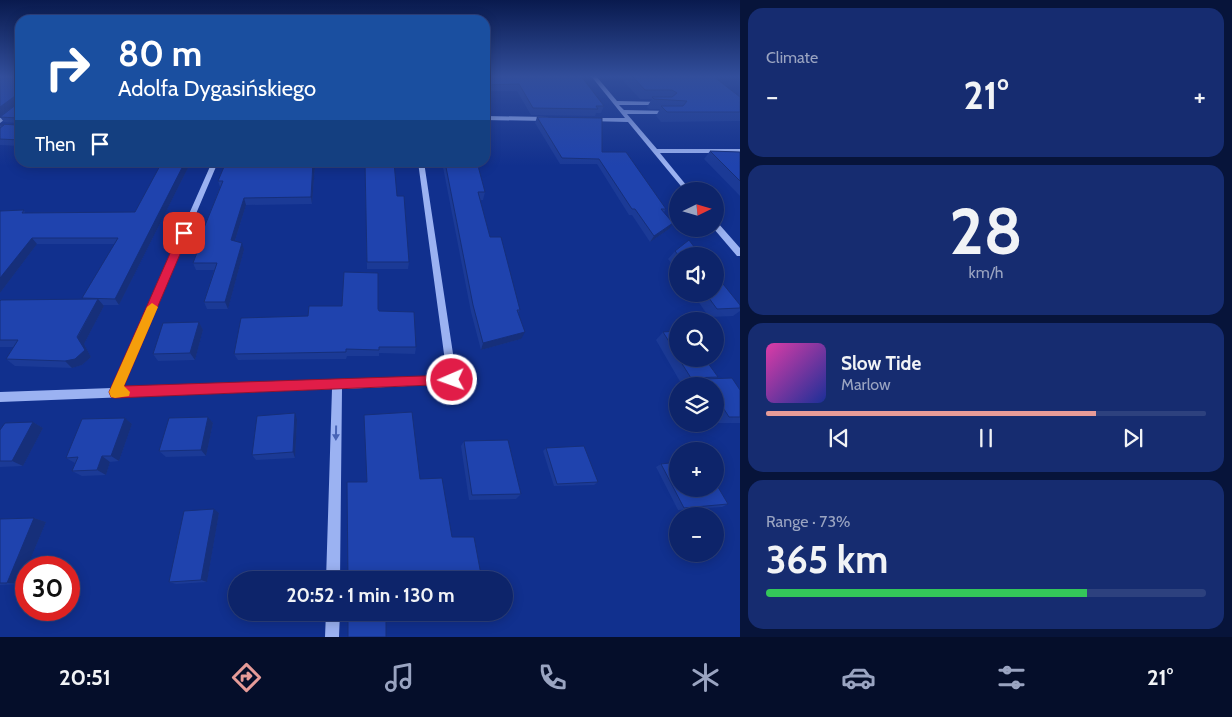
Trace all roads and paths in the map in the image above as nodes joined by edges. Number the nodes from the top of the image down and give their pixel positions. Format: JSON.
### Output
{"nodes":[{"id":1,"x":616,"y":106,"type":"edge"},
{"id":2,"x":15,"y":109,"type":"edge"},
{"id":3,"x":622,"y":112,"type":"junction"},
{"id":4,"x":677,"y":112,"type":"edge"},
{"id":5,"x":490,"y":118,"type":"edge"},
{"id":6,"x":554,"y":119,"type":"edge"},
{"id":7,"x":583,"y":120,"type":"edge"},
{"id":8,"x":628,"y":120,"type":"junction"},
{"id":9,"x":0,"y":121,"type":"edge"},
{"id":10,"x":655,"y":151,"type":"junction"},
{"id":11,"x":740,"y":151,"type":"edge"},
{"id":12,"x":213,"y":167,"type":"edge"},
{"id":13,"x":422,"y":167,"type":"edge"},
{"id":14,"x":681,"y":182,"type":"edge"},
{"id":15,"x":724,"y":235,"type":"edge"},
{"id":16,"x":740,"y":254,"type":"edge"},
{"id":17,"x":337,"y":385,"type":"junction"},
{"id":18,"x":115,"y":392,"type":"junction"},
{"id":19,"x":0,"y":397,"type":"edge"},
{"id":20,"x":333,"y":571,"type":"edge"},
{"id":21,"x":333,"y":621,"type":"edge"},
{"id":22,"x":332,"y":637,"type":"edge"}],
"edges":[{"from":1,"to":3,"type":"street"},
{"from":2,"to":9,"type":"street"},
{"from":3,"to":4,"type":"street"},
{"from":3,"to":8,"type":"street"},
{"from":5,"to":6,"type":"street"},
{"from":7,"to":8,"type":"street"},
{"from":8,"to":10,"type":"street"},
{"from":10,"to":11,"type":"street"},
{"from":10,"to":14,"type":"street"},
{"from":12,"to":18,"type":"street"},
{"from":13,"to":17,"type":"street"},
{"from":15,"to":16,"type":"street"},
{"from":17,"to":18,"type":"street"},
{"from":17,"to":20,"type":"street","one_way":true},
{"from":18,"to":19,"type":"street"},
{"from":21,"to":22,"type":"street"}]}
